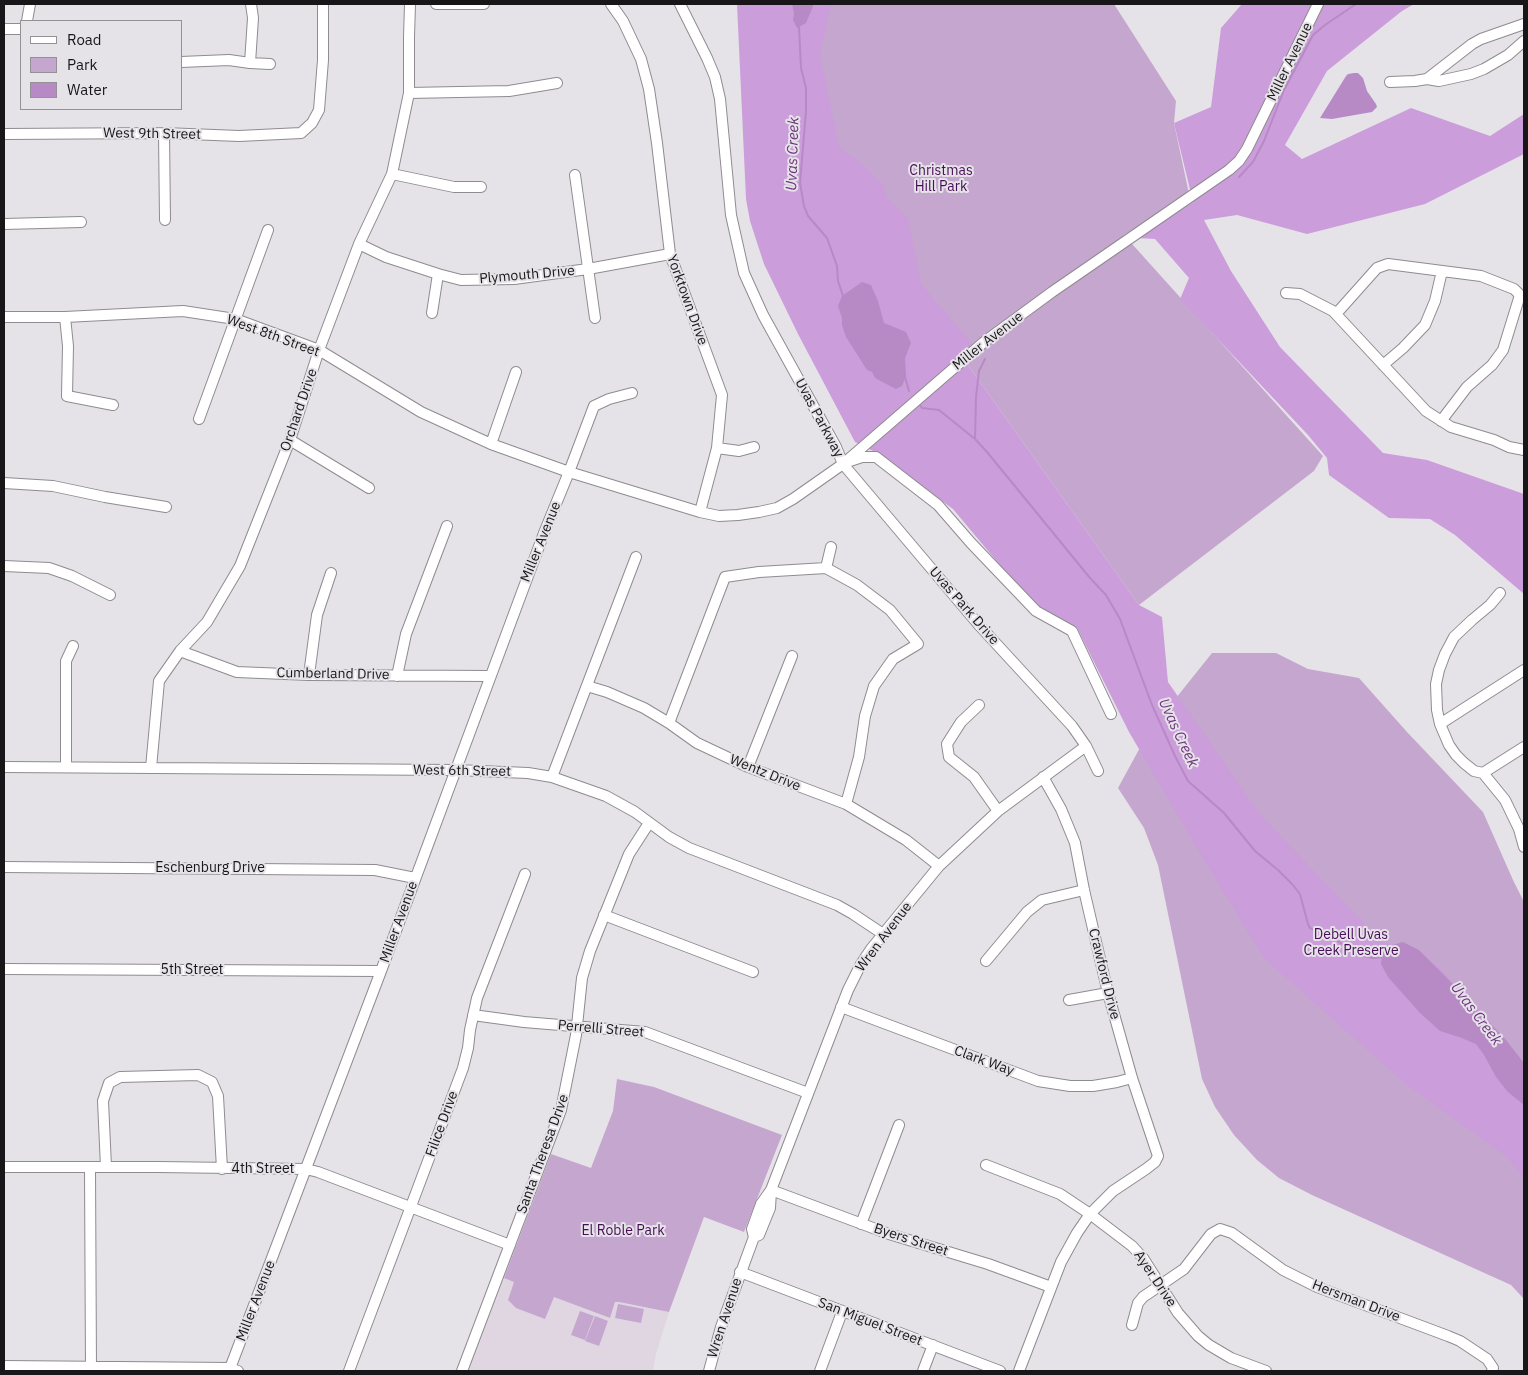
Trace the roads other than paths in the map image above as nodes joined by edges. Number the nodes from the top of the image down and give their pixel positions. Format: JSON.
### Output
{"nodes":[{"id":1,"x":30,"y":4,"type":"edge"},
{"id":2,"x":251,"y":4,"type":"edge"},
{"id":3,"x":323,"y":4,"type":"edge"},
{"id":4,"x":410,"y":4,"type":"edge"},
{"id":5,"x":436,"y":4,"type":"edge"},
{"id":6,"x":484,"y":4,"type":"edge"},
{"id":7,"x":611,"y":4,"type":"edge"},
{"id":8,"x":680,"y":4,"type":"edge"},
{"id":9,"x":1318,"y":4,"type":"edge"},
{"id":10,"x":27,"y":20,"type":"edge"},
{"id":11,"x":1524,"y":24,"type":"edge"},
{"id":12,"x":4,"y":29,"type":"edge"},
{"id":13,"x":20,"y":29,"type":"edge"},
{"id":14,"x":1524,"y":41,"type":"edge"},
{"id":15,"x":182,"y":62,"type":"edge"},
{"id":16,"x":250,"y":63,"type":"junction"},
{"id":17,"x":270,"y":64,"type":"dead end"},
{"id":18,"x":1427,"y":79,"type":"junction"},
{"id":19,"x":1390,"y":82,"type":"dead end"},
{"id":20,"x":556,"y":83,"type":"dead end"},
{"id":21,"x":410,"y":93,"type":"junction"},
{"id":22,"x":164,"y":133,"type":"junction"},
{"id":23,"x":4,"y":134,"type":"edge"},
{"id":24,"x":392,"y":174,"type":"junction"},
{"id":25,"x":575,"y":175,"type":"dead end"},
{"id":26,"x":481,"y":187,"type":"dead end"},
{"id":27,"x":165,"y":220,"type":"dead end"},
{"id":28,"x":81,"y":222,"type":"dead end"},
{"id":29,"x":4,"y":224,"type":"edge"},
{"id":30,"x":268,"y":230,"type":"dead end"},
{"id":31,"x":359,"y":244,"type":"junction"},
{"id":32,"x":670,"y":254,"type":"junction"},
{"id":33,"x":588,"y":269,"type":"junction"},
{"id":34,"x":1442,"y":271,"type":"junction"},
{"id":35,"x":438,"y":274,"type":"junction"},
{"id":36,"x":1286,"y":293,"type":"dead end"},
{"id":37,"x":1522,"y":293,"type":"edge"},
{"id":38,"x":432,"y":313,"type":"dead end"},
{"id":39,"x":1336,"y":314,"type":"junction"},
{"id":40,"x":4,"y":317,"type":"edge"},
{"id":41,"x":65,"y":317,"type":"junction"},
{"id":42,"x":595,"y":318,"type":"dead end"},
{"id":43,"x":235,"y":319,"type":"junction"},
{"id":44,"x":319,"y":350,"type":"junction"},
{"id":45,"x":1383,"y":365,"type":"junction"},
{"id":46,"x":516,"y":372,"type":"dead end"},
{"id":47,"x":632,"y":393,"type":"dead end"},
{"id":48,"x":113,"y":405,"type":"dead end"},
{"id":49,"x":199,"y":419,"type":"dead end"},
{"id":50,"x":1441,"y":421,"type":"junction"},
{"id":51,"x":290,"y":440,"type":"junction"},
{"id":52,"x":491,"y":444,"type":"junction"},
{"id":53,"x":717,"y":448,"type":"junction"},
{"id":54,"x":754,"y":448,"type":"dead end"},
{"id":55,"x":1524,"y":450,"type":"edge"},
{"id":56,"x":842,"y":464,"type":"junction"},
{"id":57,"x":570,"y":472,"type":"junction"},
{"id":58,"x":4,"y":483,"type":"edge"},
{"id":59,"x":369,"y":488,"type":"dead end"},
{"id":60,"x":166,"y":507,"type":"dead end"},
{"id":61,"x":700,"y":512,"type":"junction"},
{"id":62,"x":447,"y":526,"type":"dead end"},
{"id":63,"x":831,"y":548,"type":"dead end"},
{"id":64,"x":636,"y":557,"type":"dead end"},
{"id":65,"x":4,"y":566,"type":"edge"},
{"id":66,"x":826,"y":568,"type":"junction"},
{"id":67,"x":331,"y":573,"type":"dead end"},
{"id":68,"x":1500,"y":593,"type":"dead end"},
{"id":69,"x":110,"y":595,"type":"dead end"},
{"id":70,"x":73,"y":646,"type":"dead end"},
{"id":71,"x":180,"y":651,"type":"junction"},
{"id":72,"x":792,"y":656,"type":"dead end"},
{"id":73,"x":1524,"y":670,"type":"edge"},
{"id":74,"x":309,"y":675,"type":"junction"},
{"id":75,"x":398,"y":676,"type":"junction"},
{"id":76,"x":489,"y":676,"type":"junction"},
{"id":77,"x":587,"y":686,"type":"junction"},
{"id":78,"x":979,"y":705,"type":"dead end"},
{"id":79,"x":1111,"y":714,"type":"dead end"},
{"id":80,"x":669,"y":723,"type":"junction"},
{"id":81,"x":1440,"y":724,"type":"junction"},
{"id":82,"x":1086,"y":746,"type":"junction"},
{"id":83,"x":1524,"y":747,"type":"edge"},
{"id":84,"x":4,"y":767,"type":"edge"},
{"id":85,"x":66,"y":767,"type":"junction"},
{"id":86,"x":151,"y":768,"type":"junction"},
{"id":87,"x":748,"y":768,"type":"junction"},
{"id":88,"x":456,"y":770,"type":"junction"},
{"id":89,"x":1098,"y":771,"type":"dead end"},
{"id":90,"x":1483,"y":774,"type":"junction"},
{"id":91,"x":552,"y":777,"type":"junction"},
{"id":92,"x":1043,"y":778,"type":"junction"},
{"id":93,"x":846,"y":804,"type":"junction"},
{"id":94,"x":998,"y":811,"type":"junction"},
{"id":95,"x":649,"y":823,"type":"junction"},
{"id":96,"x":1522,"y":828,"type":"edge"},
{"id":97,"x":1524,"y":847,"type":"edge"},
{"id":98,"x":939,"y":866,"type":"junction"},
{"id":99,"x":4,"y":867,"type":"edge"},
{"id":100,"x":525,"y":874,"type":"dead end"},
{"id":101,"x":414,"y":878,"type":"junction"},
{"id":102,"x":1084,"y":890,"type":"junction"},
{"id":103,"x":604,"y":915,"type":"junction"},
{"id":104,"x":883,"y":934,"type":"junction"},
{"id":105,"x":986,"y":961,"type":"dead end"},
{"id":106,"x":4,"y":969,"type":"edge"},
{"id":107,"x":380,"y":971,"type":"junction"},
{"id":108,"x":753,"y":972,"type":"dead end"},
{"id":109,"x":1108,"y":993,"type":"junction"},
{"id":110,"x":1068,"y":1000,"type":"dead end"},
{"id":111,"x":841,"y":1007,"type":"junction"},
{"id":112,"x":473,"y":1015,"type":"junction"},
{"id":113,"x":576,"y":1026,"type":"junction"},
{"id":114,"x":1132,"y":1078,"type":"junction"},
{"id":115,"x":808,"y":1093,"type":"junction"},
{"id":116,"x":898,"y":1125,"type":"dead end"},
{"id":117,"x":986,"y":1165,"type":"dead end"},
{"id":118,"x":4,"y":1167,"type":"edge"},
{"id":119,"x":106,"y":1167,"type":"junction"},
{"id":120,"x":90,"y":1168,"type":"junction"},
{"id":121,"x":222,"y":1169,"type":"junction"},
{"id":122,"x":306,"y":1169,"type":"junction"},
{"id":123,"x":771,"y":1190,"type":"junction"},
{"id":124,"x":412,"y":1207,"type":"junction"},
{"id":125,"x":1090,"y":1214,"type":"junction"},
{"id":126,"x":861,"y":1224,"type":"junction"},
{"id":127,"x":510,"y":1245,"type":"junction"},
{"id":128,"x":740,"y":1272,"type":"junction"},
{"id":129,"x":1161,"y":1285,"type":"junction"},
{"id":130,"x":1051,"y":1287,"type":"junction"},
{"id":131,"x":842,"y":1312,"type":"junction"},
{"id":132,"x":1132,"y":1325,"type":"dead end"},
{"id":133,"x":933,"y":1345,"type":"junction"},
{"id":134,"x":4,"y":1366,"type":"edge"},
{"id":135,"x":91,"y":1369,"type":"edge"},
{"id":136,"x":1492,"y":1369,"type":"edge"},
{"id":137,"x":232,"y":1370,"type":"edge"},
{"id":138,"x":349,"y":1371,"type":"edge"},
{"id":139,"x":462,"y":1371,"type":"edge"},
{"id":140,"x":709,"y":1371,"type":"edge"},
{"id":141,"x":820,"y":1371,"type":"edge"},
{"id":142,"x":923,"y":1371,"type":"edge"},
{"id":143,"x":1000,"y":1371,"type":"edge"},
{"id":144,"x":1019,"y":1371,"type":"edge"},
{"id":145,"x":1266,"y":1371,"type":"edge"}],
"edges":[{"from":1,"to":10,"type":"street"},
{"from":2,"to":16,"type":"street"},
{"from":3,"to":22,"type":"street","name":"West 9th Street"},
{"from":4,"to":21,"type":"street","name":"Orchard Drive"},
{"from":5,"to":6,"type":"street"},
{"from":7,"to":32,"type":"street","name":"Yorktown Drive"},
{"from":8,"to":56,"type":"street","name":"Uvas Parkway"},
{"from":9,"to":56,"type":"street","name":"Miller Avenue"},
{"from":11,"to":18,"type":"street"},
{"from":12,"to":13,"type":"street"},
{"from":14,"to":18,"type":"street"},
{"from":15,"to":16,"type":"street"},
{"from":16,"to":17,"type":"street"},
{"from":18,"to":19,"type":"street"},
{"from":20,"to":21,"type":"street"},
{"from":21,"to":24,"type":"street","name":"Orchard Drive"},
{"from":22,"to":23,"type":"street","name":"West 9th Street"},
{"from":22,"to":27,"type":"street"},
{"from":24,"to":26,"type":"street"},
{"from":24,"to":31,"type":"street","name":"Orchard Drive"},
{"from":25,"to":33,"type":"street"},
{"from":28,"to":29,"type":"street"},
{"from":30,"to":43,"type":"street"},
{"from":31,"to":35,"type":"street","name":"Plymouth Drive"},
{"from":31,"to":44,"type":"street","name":"Orchard Drive"},
{"from":32,"to":33,"type":"street","name":"Plymouth Drive"},
{"from":32,"to":53,"type":"street","name":"Yorktown Drive"},
{"from":33,"to":35,"type":"street","name":"Plymouth Drive"},
{"from":33,"to":42,"type":"street"},
{"from":34,"to":37,"type":"street"},
{"from":34,"to":39,"type":"street"},
{"from":34,"to":45,"type":"street"},
{"from":35,"to":38,"type":"street"},
{"from":36,"to":39,"type":"street"},
{"from":37,"to":50,"type":"street"},
{"from":39,"to":45,"type":"street"},
{"from":40,"to":41,"type":"street","name":"West 8th Street"},
{"from":41,"to":43,"type":"street","name":"West 8th Street"},
{"from":41,"to":48,"type":"street"},
{"from":43,"to":44,"type":"street","name":"West 8th Street"},
{"from":43,"to":49,"type":"street"},
{"from":44,"to":51,"type":"street","name":"Orchard Drive"},
{"from":44,"to":52,"type":"street","name":"West 8th Street"},
{"from":45,"to":50,"type":"street"},
{"from":46,"to":52,"type":"street"},
{"from":47,"to":57,"type":"street"},
{"from":50,"to":55,"type":"street"},
{"from":51,"to":59,"type":"street"},
{"from":51,"to":71,"type":"street","name":"Orchard Drive"},
{"from":52,"to":57,"type":"street","name":"Miller Avenue"},
{"from":53,"to":54,"type":"street"},
{"from":53,"to":61,"type":"street","name":"Yorktown Drive"},
{"from":56,"to":61,"type":"street","name":"Miller Avenue"},
{"from":56,"to":79,"type":"street","name":"Uvas Parkway"},
{"from":56,"to":82,"type":"street","name":"Uvas Park Drive"},
{"from":57,"to":61,"type":"street","name":"Miller Avenue"},
{"from":57,"to":76,"type":"street","name":"Miller Avenue"},
{"from":58,"to":60,"type":"street"},
{"from":62,"to":75,"type":"street"},
{"from":63,"to":66,"type":"street"},
{"from":64,"to":77,"type":"street"},
{"from":65,"to":69,"type":"street"},
{"from":66,"to":80,"type":"street"},
{"from":66,"to":93,"type":"street"},
{"from":67,"to":74,"type":"street"},
{"from":68,"to":81,"type":"street"},
{"from":70,"to":85,"type":"street"},
{"from":71,"to":74,"type":"street","name":"Cumberland Drive"},
{"from":71,"to":86,"type":"street","name":"Orchard Drive"},
{"from":72,"to":87,"type":"street"},
{"from":73,"to":81,"type":"street"},
{"from":74,"to":75,"type":"street","name":"Cumberland Drive"},
{"from":75,"to":76,"type":"street","name":"Cumberland Drive"},
{"from":76,"to":88,"type":"street","name":"Miller Avenue"},
{"from":77,"to":80,"type":"street","name":"Wentz Drive"},
{"from":77,"to":91,"type":"street"},
{"from":78,"to":94,"type":"street"},
{"from":80,"to":87,"type":"street","name":"Wentz Drive"},
{"from":81,"to":90,"type":"street"},
{"from":82,"to":89,"type":"street","name":"Uvas Park Drive"},
{"from":82,"to":92,"type":"street","name":"Wren Avenue"},
{"from":83,"to":90,"type":"street"},
{"from":84,"to":85,"type":"street","name":"West 6th Street"},
{"from":85,"to":86,"type":"street","name":"West 6th Street"},
{"from":86,"to":88,"type":"street","name":"West 6th Street"},
{"from":87,"to":93,"type":"street","name":"Wentz Drive"},
{"from":88,"to":91,"type":"street","name":"West 6th Street"},
{"from":88,"to":101,"type":"street","name":"Miller Avenue"},
{"from":90,"to":96,"type":"street"},
{"from":91,"to":95,"type":"street","name":"West 6th Street"},
{"from":92,"to":94,"type":"street","name":"Wren Avenue"},
{"from":92,"to":102,"type":"street","name":"Crawford Drive"},
{"from":93,"to":98,"type":"street","name":"Wentz Drive"},
{"from":94,"to":98,"type":"street","name":"Wren Avenue"},
{"from":95,"to":103,"type":"street","name":"Santa Theresa Drive"},
{"from":95,"to":104,"type":"street","name":"West 6th Street"},
{"from":96,"to":97,"type":"street"},
{"from":98,"to":104,"type":"street","name":"Wren Avenue"},
{"from":99,"to":101,"type":"street","name":"Eschenburg Drive"},
{"from":100,"to":112,"type":"street","name":"Filice Drive"},
{"from":101,"to":107,"type":"street","name":"Miller Avenue"},
{"from":102,"to":105,"type":"street"},
{"from":102,"to":109,"type":"street","name":"Crawford Drive"},
{"from":103,"to":108,"type":"street"},
{"from":103,"to":113,"type":"street","name":"Santa Theresa Drive"},
{"from":104,"to":111,"type":"street","name":"Wren Avenue"},
{"from":106,"to":107,"type":"street","name":"5th Street"},
{"from":107,"to":122,"type":"street","name":"Miller Avenue"},
{"from":109,"to":110,"type":"street"},
{"from":109,"to":114,"type":"street","name":"Crawford Drive"},
{"from":111,"to":114,"type":"street","name":"Clark Way"},
{"from":111,"to":115,"type":"street","name":"Wren Avenue"},
{"from":112,"to":113,"type":"street","name":"Perrelli Street"},
{"from":112,"to":124,"type":"street","name":"Filice Drive"},
{"from":113,"to":115,"type":"street","name":"Perrelli Street"},
{"from":113,"to":127,"type":"street","name":"Santa Theresa Drive"},
{"from":114,"to":125,"type":"street","name":"Crawford Drive"},
{"from":115,"to":123,"type":"street","name":"Wren Avenue"},
{"from":116,"to":126,"type":"street"},
{"from":117,"to":125,"type":"street","name":"Ayer Drive"},
{"from":118,"to":120,"type":"street","name":"4th Street"},
{"from":119,"to":120,"type":"street","name":"4th Street"},
{"from":119,"to":121,"type":"street","name":"4th Street"},
{"from":119,"to":121,"type":"street"},
{"from":120,"to":135,"type":"street"},
{"from":121,"to":122,"type":"street","name":"4th Street"},
{"from":122,"to":124,"type":"street","name":"4th Street"},
{"from":122,"to":137,"type":"street","name":"Miller Avenue"},
{"from":123,"to":126,"type":"street","name":"Byers Street"},
{"from":123,"to":128,"type":"street","name":"Wren Avenue"},
{"from":124,"to":127,"type":"street","name":"4th Street"},
{"from":124,"to":138,"type":"street","name":"Filice Drive"},
{"from":125,"to":129,"type":"street","name":"Ayer Drive"},
{"from":125,"to":130,"type":"street"},
{"from":126,"to":130,"type":"street","name":"Byers Street"},
{"from":127,"to":139,"type":"street","name":"Santa Theresa Drive"},
{"from":128,"to":131,"type":"street","name":"San Miguel Street"},
{"from":128,"to":140,"type":"street","name":"Wren Avenue"},
{"from":129,"to":132,"type":"street"},
{"from":129,"to":136,"type":"street","name":"Hersman Drive"},
{"from":129,"to":145,"type":"street","name":"Ayer Drive"},
{"from":130,"to":144,"type":"street"},
{"from":131,"to":133,"type":"street","name":"San Miguel Street"},
{"from":131,"to":141,"type":"street"},
{"from":133,"to":142,"type":"street"},
{"from":133,"to":143,"type":"street","name":"San Miguel Street"},
{"from":134,"to":135,"type":"street"},
{"from":135,"to":137,"type":"street"}]}
